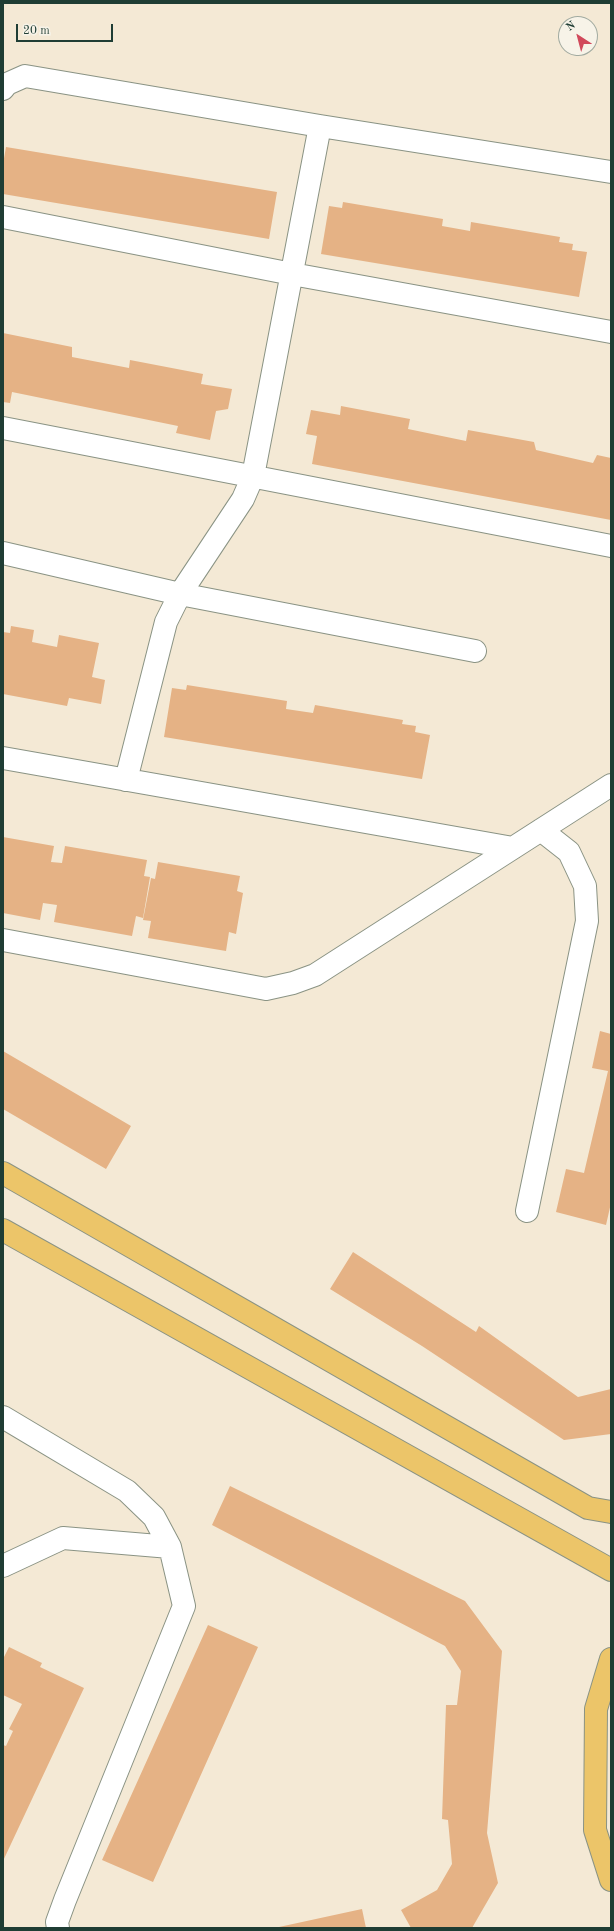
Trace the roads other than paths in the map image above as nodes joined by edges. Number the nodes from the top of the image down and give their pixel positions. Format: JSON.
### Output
{"nodes":[{"id":1,"x":3,"y":89,"type":"edge"},
{"id":2,"x":320,"y":126,"type":"junction"},
{"id":3,"x":611,"y":172,"type":"edge"},
{"id":4,"x":3,"y":217,"type":"edge"},
{"id":5,"x":292,"y":274,"type":"junction"},
{"id":6,"x":611,"y":332,"type":"edge"},
{"id":7,"x":3,"y":428,"type":"edge"},
{"id":8,"x":253,"y":476,"type":"junction"},
{"id":9,"x":611,"y":546,"type":"edge"},
{"id":10,"x":3,"y":553,"type":"edge"},
{"id":11,"x":180,"y":594,"type":"junction"},
{"id":12,"x":474,"y":651,"type":"dead end"},
{"id":13,"x":3,"y":758,"type":"edge"},
{"id":14,"x":126,"y":780,"type":"junction"},
{"id":15,"x":611,"y":785,"type":"edge"},
{"id":16,"x":541,"y":830,"type":"junction"},
{"id":17,"x":513,"y":848,"type":"junction"},
{"id":18,"x":3,"y":940,"type":"edge"},
{"id":19,"x":3,"y":1173,"type":"edge"},
{"id":20,"x":527,"y":1211,"type":"dead end"},
{"id":21,"x":3,"y":1230,"type":"edge"},
{"id":22,"x":3,"y":1417,"type":"edge"},
{"id":23,"x":611,"y":1512,"type":"edge"},
{"id":24,"x":170,"y":1547,"type":"junction"},
{"id":25,"x":3,"y":1566,"type":"edge"},
{"id":26,"x":611,"y":1570,"type":"edge"},
{"id":27,"x":611,"y":1660,"type":"edge"},
{"id":28,"x":611,"y":1880,"type":"edge"},
{"id":29,"x":58,"y":1928,"type":"edge"}],
"edges":[{"from":1,"to":2,"type":"street"},
{"from":2,"to":3,"type":"street"},
{"from":2,"to":5,"type":"street"},
{"from":4,"to":5,"type":"street"},
{"from":5,"to":6,"type":"street"},
{"from":5,"to":8,"type":"street"},
{"from":7,"to":8,"type":"street"},
{"from":8,"to":9,"type":"street"},
{"from":8,"to":11,"type":"street"},
{"from":10,"to":11,"type":"street"},
{"from":11,"to":12,"type":"street"},
{"from":11,"to":14,"type":"street"},
{"from":13,"to":14,"type":"street"},
{"from":14,"to":17,"type":"street"},
{"from":15,"to":16,"type":"street"},
{"from":16,"to":17,"type":"street"},
{"from":16,"to":20,"type":"street"},
{"from":17,"to":18,"type":"street"},
{"from":19,"to":23,"type":"main road"},
{"from":21,"to":26,"type":"main road"},
{"from":22,"to":24,"type":"street"},
{"from":24,"to":25,"type":"street"},
{"from":24,"to":29,"type":"street"},
{"from":27,"to":28,"type":"main road"}]}
